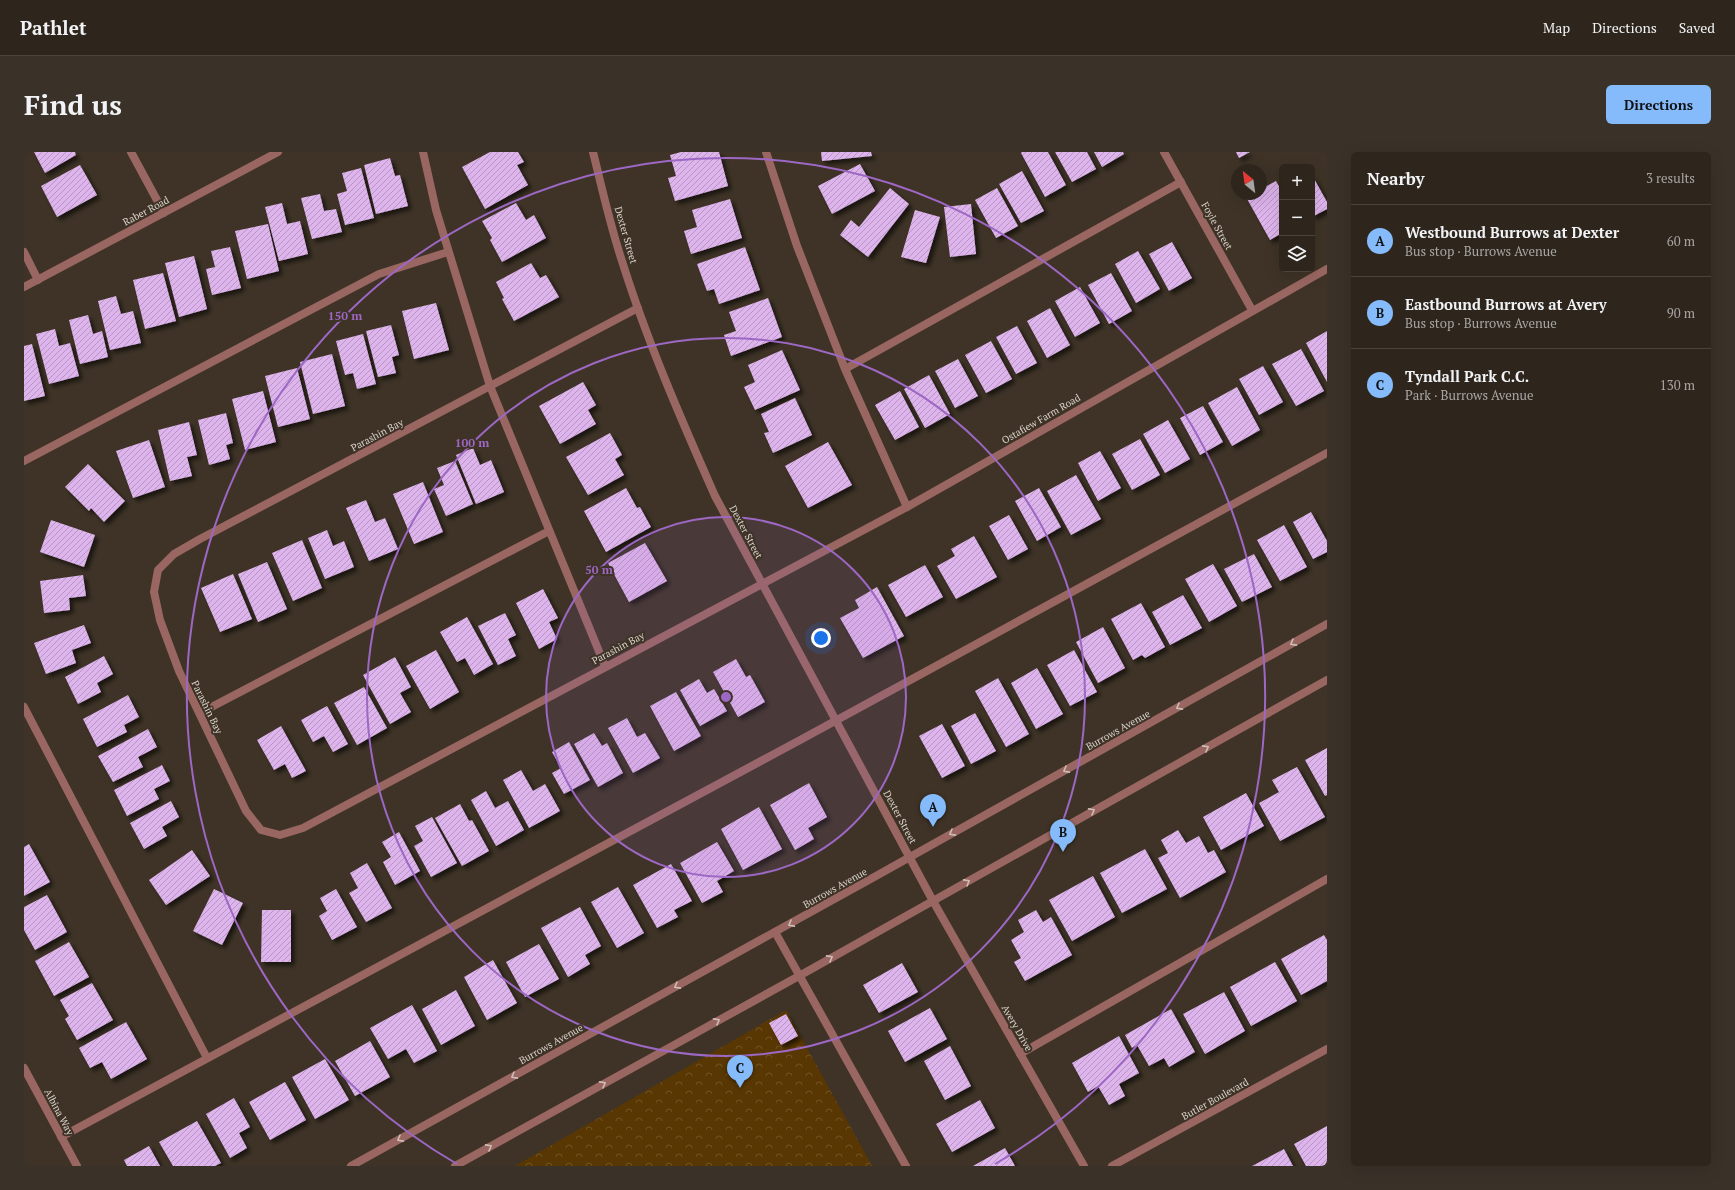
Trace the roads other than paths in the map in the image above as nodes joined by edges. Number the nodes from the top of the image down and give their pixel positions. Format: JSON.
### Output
{"nodes":[{"id":1,"x":131,"y":152,"type":"edge"},
{"id":2,"x":278,"y":152,"type":"edge"},
{"id":3,"x":423,"y":152,"type":"edge"},
{"id":4,"x":593,"y":152,"type":"edge"},
{"id":5,"x":766,"y":152,"type":"edge"},
{"id":6,"x":1164,"y":152,"type":"edge"},
{"id":7,"x":1181,"y":182,"type":"junction"},
{"id":8,"x":164,"y":213,"type":"junction"},
{"id":9,"x":24,"y":252,"type":"edge"},
{"id":10,"x":448,"y":252,"type":"junction"},
{"id":11,"x":1327,"y":269,"type":"edge"},
{"id":12,"x":38,"y":280,"type":"junction"},
{"id":13,"x":24,"y":288,"type":"edge"},
{"id":14,"x":638,"y":308,"type":"junction"},
{"id":15,"x":1252,"y":310,"type":"junction"},
{"id":16,"x":845,"y":369,"type":"junction"},
{"id":17,"x":490,"y":386,"type":"junction"},
{"id":18,"x":1327,"y":453,"type":"edge"},
{"id":19,"x":24,"y":461,"type":"edge"},
{"id":20,"x":907,"y":507,"type":"junction"},
{"id":21,"x":549,"y":531,"type":"junction"},
{"id":22,"x":763,"y":584,"type":"junction"},
{"id":23,"x":1327,"y":624,"type":"edge"},
{"id":24,"x":606,"y":666,"type":"junction"},
{"id":25,"x":1327,"y":680,"type":"edge"},
{"id":26,"x":24,"y":707,"type":"edge"},
{"id":27,"x":200,"y":713,"type":"junction"},
{"id":28,"x":836,"y":720,"type":"junction"},
{"id":29,"x":910,"y":857,"type":"junction"},
{"id":30,"x":1327,"y":879,"type":"edge"},
{"id":31,"x":933,"y":901,"type":"junction"},
{"id":32,"x":775,"y":932,"type":"junction"},
{"id":33,"x":799,"y":976,"type":"junction"},
{"id":34,"x":1327,"y":1049,"type":"edge"},
{"id":35,"x":1020,"y":1054,"type":"junction"},
{"id":36,"x":207,"y":1058,"type":"junction"},
{"id":37,"x":24,"y":1068,"type":"edge"},
{"id":38,"x":61,"y":1137,"type":"junction"},
{"id":39,"x":77,"y":1166,"type":"edge"},
{"id":40,"x":351,"y":1166,"type":"edge"},
{"id":41,"x":455,"y":1166,"type":"edge"},
{"id":42,"x":906,"y":1166,"type":"edge"},
{"id":43,"x":1084,"y":1166,"type":"edge"},
{"id":44,"x":1112,"y":1166,"type":"edge"}],
"edges":[{"from":1,"to":8,"type":"street"},
{"from":2,"to":8,"type":"street","name":"Raber Road"},
{"from":3,"to":10,"type":"street"},
{"from":4,"to":14,"type":"street","name":"Dexter Street"},
{"from":5,"to":16,"type":"street"},
{"from":6,"to":7,"type":"street","name":"Foyle Street"},
{"from":7,"to":15,"type":"street","name":"Foyle Street"},
{"from":7,"to":16,"type":"street"},
{"from":8,"to":12,"type":"street","name":"Raber Road"},
{"from":9,"to":12,"type":"street"},
{"from":10,"to":17,"type":"street"},
{"from":10,"to":19,"type":"street"},
{"from":11,"to":15,"type":"street","name":"Ostafiew Farm Road"},
{"from":12,"to":13,"type":"street","name":"Raber Road"},
{"from":14,"to":17,"type":"street","name":"Parashin Bay"},
{"from":14,"to":22,"type":"street","name":"Dexter Street"},
{"from":15,"to":20,"type":"street","name":"Ostafiew Farm Road"},
{"from":16,"to":20,"type":"street"},
{"from":17,"to":21,"type":"street"},
{"from":17,"to":27,"type":"street","name":"Parashin Bay"},
{"from":18,"to":28,"type":"street"},
{"from":20,"to":22,"type":"street","name":"Ostafiew Farm Road"},
{"from":21,"to":24,"type":"street"},
{"from":21,"to":27,"type":"street"},
{"from":22,"to":24,"type":"street","name":"Parashin Bay"},
{"from":22,"to":28,"type":"street","name":"Dexter Street"},
{"from":23,"to":29,"type":"street","name":"Burrows Avenue","one_way":true},
{"from":24,"to":27,"type":"street","name":"Parashin Bay"},
{"from":31,"to":25,"type":"street","one_way":true},
{"from":26,"to":36,"type":"street"},
{"from":28,"to":29,"type":"street","name":"Dexter Street"},
{"from":28,"to":36,"type":"street"},
{"from":29,"to":31,"type":"street","name":"Dexter Street"},
{"from":29,"to":32,"type":"street","name":"Burrows Avenue","one_way":true},
{"from":30,"to":35,"type":"street"},
{"from":33,"to":31,"type":"street","one_way":true},
{"from":31,"to":35,"type":"street","name":"Avery Drive"},
{"from":32,"to":33,"type":"street"},
{"from":32,"to":40,"type":"street","name":"Burrows Avenue","one_way":true},
{"from":41,"to":33,"type":"street","one_way":true},
{"from":33,"to":42,"type":"street"},
{"from":34,"to":44,"type":"street","name":"Butler Boulevard"},
{"from":35,"to":43,"type":"street","name":"Avery Drive"},
{"from":36,"to":38,"type":"street"},
{"from":37,"to":38,"type":"street","name":"Albina Way"},
{"from":38,"to":39,"type":"street","name":"Albina Way"}]}
